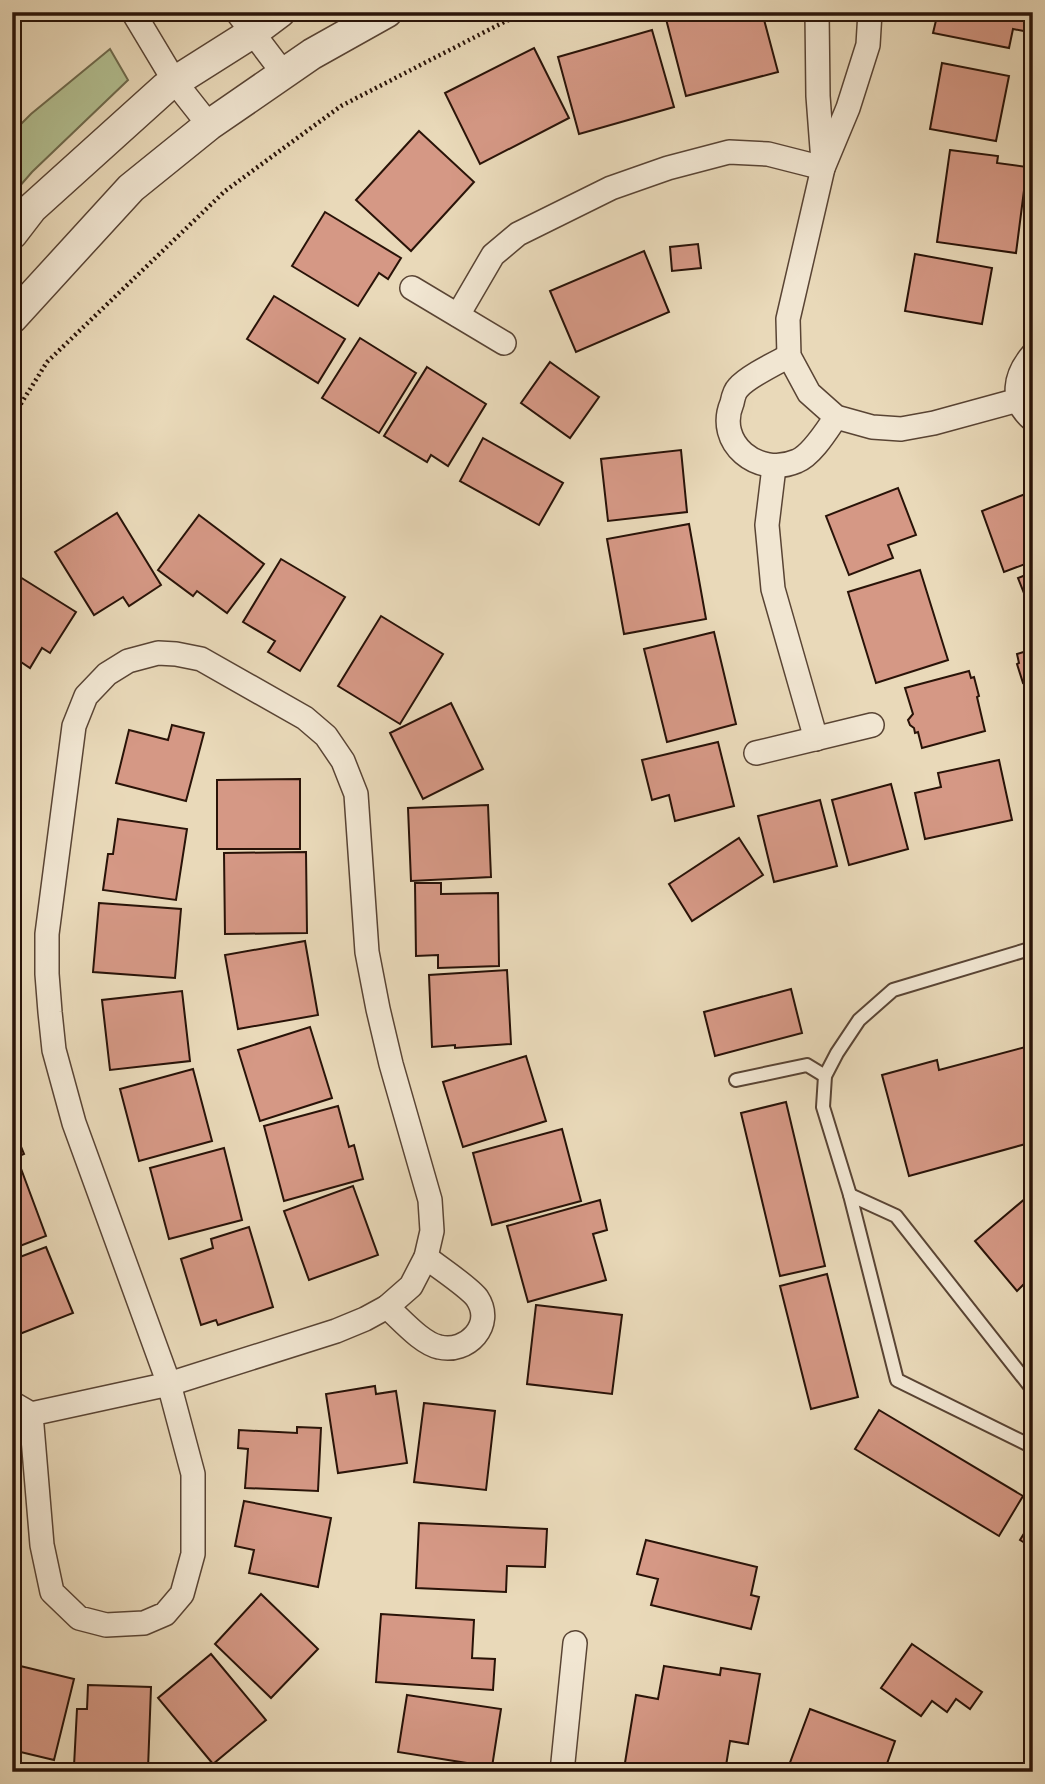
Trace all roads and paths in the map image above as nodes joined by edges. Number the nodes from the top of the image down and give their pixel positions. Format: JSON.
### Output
{"nodes":[{"id":1,"x":133,"y":12,"type":"edge"},
{"id":2,"x":280,"y":12,"type":"edge"},
{"id":3,"x":387,"y":12,"type":"edge"},
{"id":4,"x":533,"y":12,"type":"edge"},
{"id":5,"x":817,"y":12,"type":"edge"},
{"id":6,"x":870,"y":12,"type":"edge"},
{"id":7,"x":245,"y":23,"type":"edge"},
{"id":8,"x":284,"y":74,"type":"junction"},
{"id":9,"x":175,"y":82,"type":"junction"},
{"id":10,"x":209,"y":125,"type":"junction"},
{"id":11,"x":823,"y":168,"type":"junction"},
{"id":12,"x":12,"y":234,"type":"edge"},
{"id":13,"x":412,"y":288,"type":"dead end"},
{"id":14,"x":458,"y":315,"type":"junction"},
{"id":15,"x":12,"y":318,"type":"edge"},
{"id":16,"x":504,"y":343,"type":"dead end"},
{"id":17,"x":1033,"y":354,"type":"edge"},
{"id":18,"x":789,"y":356,"type":"junction"},
{"id":19,"x":1018,"y":400,"type":"junction"},
{"id":20,"x":836,"y":417,"type":"junction"},
{"id":21,"x":12,"y":418,"type":"edge"},
{"id":22,"x":1033,"y":420,"type":"edge"},
{"id":23,"x":774,"y":467,"type":"junction"},
{"id":24,"x":872,"y":725,"type":"dead end"},
{"id":25,"x":816,"y":739,"type":"junction"},
{"id":26,"x":756,"y":754,"type":"dead end"},
{"id":27,"x":1033,"y":948,"type":"edge"},
{"id":28,"x":825,"y":1076,"type":"junction"},
{"id":29,"x":736,"y":1080,"type":"dead end"},
{"id":30,"x":850,"y":1195,"type":"junction"},
{"id":31,"x":426,"y":1257,"type":"junction"},
{"id":32,"x":387,"y":1307,"type":"junction"},
{"id":33,"x":169,"y":1384,"type":"junction"},
{"id":34,"x":1033,"y":1390,"type":"edge"},
{"id":35,"x":21,"y":1409,"type":"edge"},
{"id":36,"x":12,"y":1430,"type":"edge"},
{"id":37,"x":1033,"y":1447,"type":"edge"},
{"id":38,"x":575,"y":1643,"type":"dead end"},
{"id":39,"x":562,"y":1772,"type":"edge"}],
"edges":[{"from":1,"to":9,"type":"street"},
{"from":2,"to":7,"type":"street"},
{"from":3,"to":8,"type":"street"},
{"from":4,"to":21,"type":"path"},
{"from":5,"to":11,"type":"street"},
{"from":6,"to":11,"type":"street"},
{"from":7,"to":8,"type":"street"},
{"from":7,"to":9,"type":"street"},
{"from":8,"to":10,"type":"street"},
{"from":9,"to":10,"type":"street"},
{"from":9,"to":12,"type":"street"},
{"from":10,"to":15,"type":"street"},
{"from":11,"to":14,"type":"street"},
{"from":11,"to":18,"type":"street"},
{"from":13,"to":14,"type":"street"},
{"from":14,"to":16,"type":"street"},
{"from":17,"to":19,"type":"street"},
{"from":18,"to":20,"type":"street"},
{"from":18,"to":23,"type":"street"},
{"from":19,"to":20,"type":"street"},
{"from":19,"to":22,"type":"street"},
{"from":20,"to":23,"type":"street"},
{"from":23,"to":25,"type":"street"},
{"from":24,"to":25,"type":"street"},
{"from":25,"to":26,"type":"street"},
{"from":27,"to":28,"type":"lane"},
{"from":28,"to":29,"type":"lane"},
{"from":28,"to":30,"type":"lane"},
{"from":30,"to":34,"type":"lane"},
{"from":30,"to":37,"type":"lane"},
{"from":31,"to":32,"type":"street"},
{"from":31,"to":32,"type":"street"},
{"from":31,"to":33,"type":"street"},
{"from":32,"to":33,"type":"street"},
{"from":33,"to":35,"type":"street"},
{"from":33,"to":35,"type":"street"},
{"from":35,"to":36,"type":"street"},
{"from":38,"to":39,"type":"street"}]}
